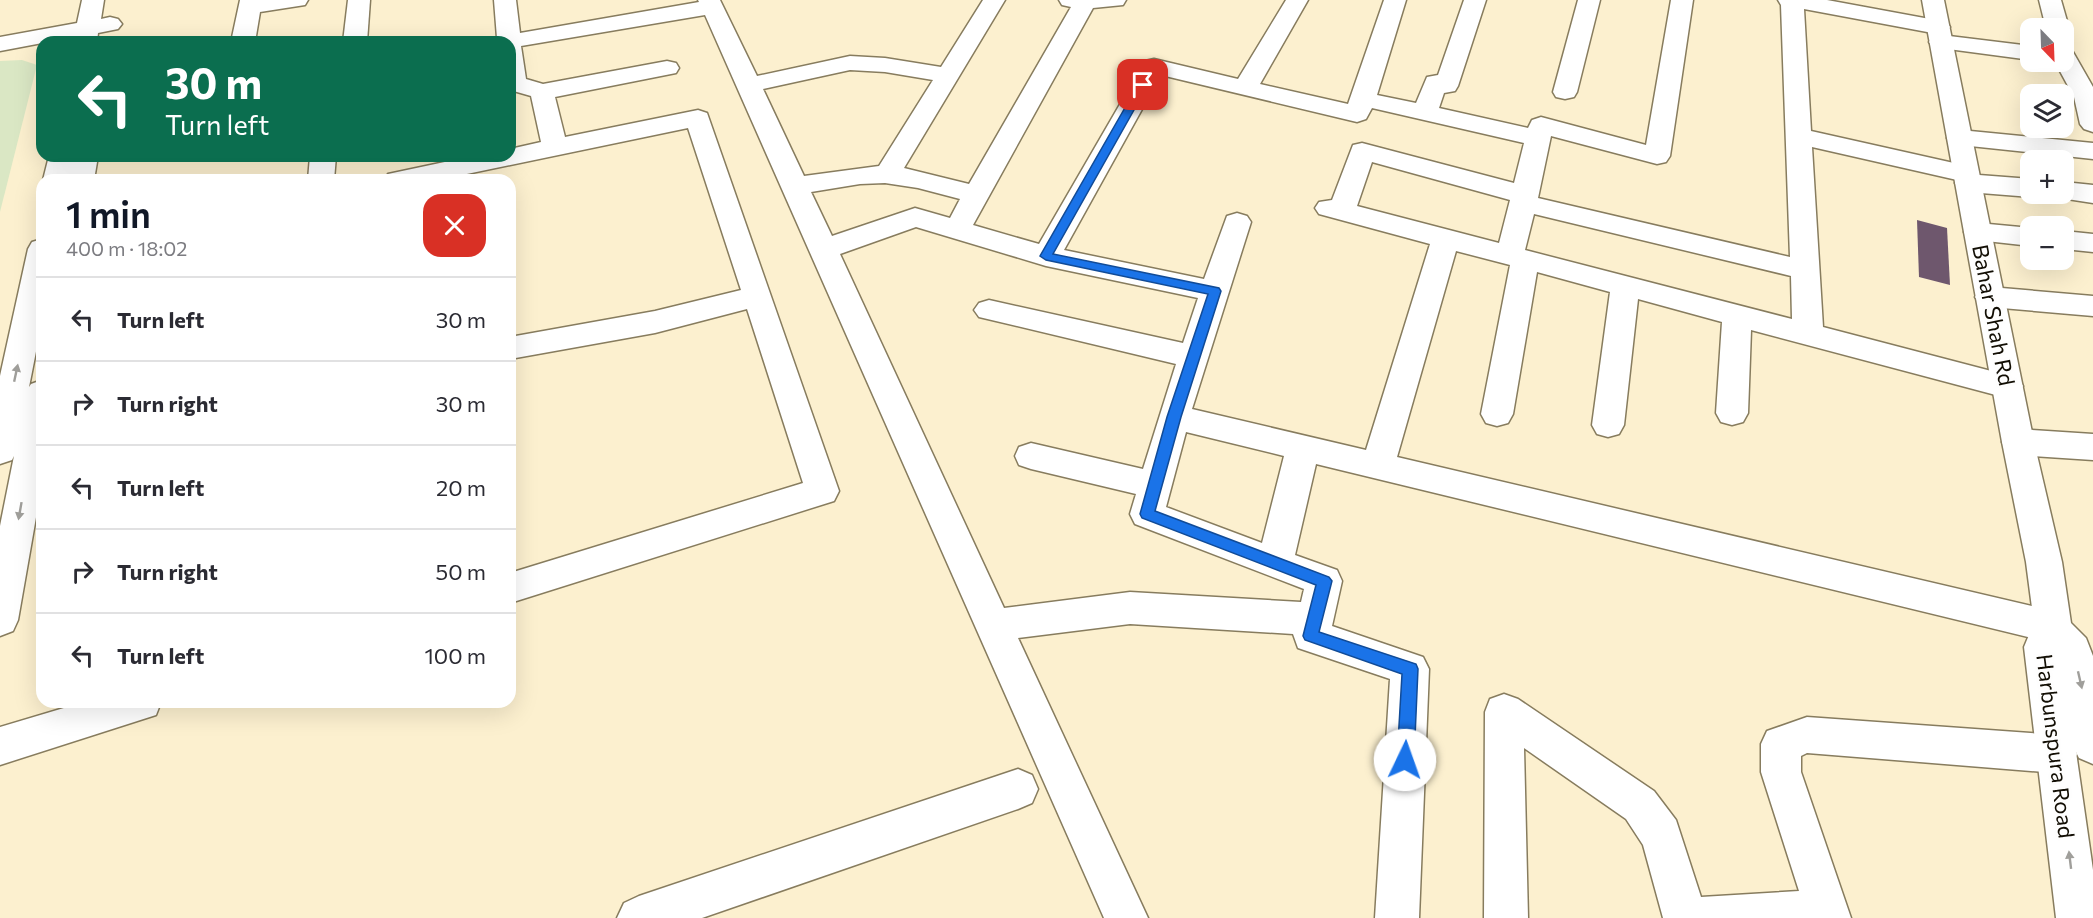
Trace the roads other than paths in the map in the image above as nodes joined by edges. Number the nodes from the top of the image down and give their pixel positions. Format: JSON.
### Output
{"nodes":[{"id":1,"x":93,"y":0,"type":"edge"},
{"id":2,"x":114,"y":0,"type":"edge"},
{"id":3,"x":297,"y":0,"type":"edge"},
{"id":4,"x":359,"y":0,"type":"edge"},
{"id":5,"x":505,"y":0,"type":"edge"},
{"id":6,"x":994,"y":0,"type":"edge"},
{"id":7,"x":1115,"y":0,"type":"edge"},
{"id":8,"x":1297,"y":0,"type":"edge"},
{"id":9,"x":1395,"y":0,"type":"edge"},
{"id":10,"x":1475,"y":0,"type":"edge"},
{"id":11,"x":1589,"y":0,"type":"edge"},
{"id":12,"x":1682,"y":0,"type":"edge"},
{"id":13,"x":1791,"y":0,"type":"edge"},
{"id":14,"x":2050,"y":0,"type":"edge"},
{"id":15,"x":1078,"y":1,"type":"edge"},
{"id":16,"x":710,"y":3,"type":"edge"},
{"id":17,"x":251,"y":4,"type":"edge"},
{"id":18,"x":2054,"y":18,"type":"edge"},
{"id":19,"x":1938,"y":23,"type":"edge"},
{"id":20,"x":97,"y":34,"type":"edge"},
{"id":21,"x":78,"y":36,"type":"edge"},
{"id":22,"x":244,"y":36,"type":"edge"},
{"id":23,"x":356,"y":36,"type":"edge"},
{"id":24,"x":508,"y":36,"type":"edge"},
{"id":25,"x":36,"y":40,"type":"edge"},
{"id":26,"x":516,"y":40,"type":"edge"},
{"id":27,"x":0,"y":44,"type":"edge"},
{"id":28,"x":2020,"y":49,"type":"edge"},
{"id":29,"x":667,"y":68,"type":"dead end"},
{"id":30,"x":2074,"y":72,"type":"edge"},
{"id":31,"x":948,"y":75,"type":"junction"},
{"id":32,"x":516,"y":84,"type":"edge"},
{"id":33,"x":749,"y":85,"type":"junction"},
{"id":34,"x":1245,"y":88,"type":"junction"},
{"id":35,"x":543,"y":92,"type":"junction"},
{"id":36,"x":1565,"y":92,"type":"dead end"},
{"id":37,"x":2089,"y":98,"type":"edge"},
{"id":38,"x":1363,"y":99,"type":"junction"},
{"id":39,"x":1425,"y":112,"type":"junction"},
{"id":40,"x":2093,"y":124,"type":"edge"},
{"id":41,"x":1799,"y":136,"type":"junction"},
{"id":42,"x":1538,"y":138,"type":"junction"},
{"id":43,"x":1960,"y":138,"type":"junction"},
{"id":44,"x":555,"y":148,"type":"junction"},
{"id":45,"x":2093,"y":151,"type":"edge"},
{"id":46,"x":516,"y":156,"type":"edge"},
{"id":47,"x":486,"y":162,"type":"edge"},
{"id":48,"x":427,"y":174,"type":"edge"},
{"id":49,"x":887,"y":175,"type":"junction"},
{"id":50,"x":1967,"y":179,"type":"junction"},
{"id":51,"x":795,"y":186,"type":"junction"},
{"id":52,"x":2020,"y":186,"type":"edge"},
{"id":53,"x":2074,"y":192,"type":"edge"},
{"id":54,"x":2093,"y":194,"type":"edge"},
{"id":55,"x":976,"y":195,"type":"junction"},
{"id":56,"x":1524,"y":199,"type":"junction"},
{"id":57,"x":1237,"y":222,"type":"dead end"},
{"id":58,"x":957,"y":229,"type":"junction"},
{"id":59,"x":1978,"y":232,"type":"junction"},
{"id":60,"x":2020,"y":236,"type":"edge"},
{"id":61,"x":1445,"y":239,"type":"junction"},
{"id":62,"x":2074,"y":241,"type":"edge"},
{"id":63,"x":2093,"y":243,"type":"edge"},
{"id":64,"x":824,"y":249,"type":"junction"},
{"id":65,"x":1046,"y":256,"type":"junction"},
{"id":66,"x":1517,"y":258,"type":"junction"},
{"id":67,"x":1805,"y":270,"type":"junction"},
{"id":68,"x":1625,"y":286,"type":"junction"},
{"id":69,"x":1215,"y":291,"type":"junction"},
{"id":70,"x":757,"y":296,"type":"junction"},
{"id":71,"x":1990,"y":297,"type":"junction"},
{"id":72,"x":36,"y":302,"type":"edge"},
{"id":73,"x":2093,"y":306,"type":"edge"},
{"id":74,"x":989,"y":310,"type":"dead end"},
{"id":75,"x":1737,"y":315,"type":"junction"},
{"id":76,"x":1808,"y":334,"type":"junction"},
{"id":77,"x":516,"y":347,"type":"edge"},
{"id":78,"x":1193,"y":357,"type":"junction"},
{"id":79,"x":2007,"y":386,"type":"junction"},
{"id":80,"x":36,"y":409,"type":"edge"},
{"id":81,"x":1732,"y":413,"type":"dead end"},
{"id":82,"x":1497,"y":414,"type":"dead end"},
{"id":83,"x":1174,"y":417,"type":"junction"},
{"id":84,"x":1608,"y":425,"type":"dead end"},
{"id":85,"x":2018,"y":442,"type":"junction"},
{"id":86,"x":1303,"y":447,"type":"junction"},
{"id":87,"x":2093,"y":447,"type":"edge"},
{"id":88,"x":1032,"y":456,"type":"dead end"},
{"id":89,"x":18,"y":460,"type":"edge"},
{"id":90,"x":1378,"y":465,"type":"junction"},
{"id":91,"x":1155,"y":485,"type":"junction"},
{"id":92,"x":1275,"y":563,"type":"junction"},
{"id":93,"x":516,"y":586,"type":"edge"},
{"id":94,"x":1315,"y":619,"type":"junction"},
{"id":95,"x":0,"y":620,"type":"edge"},
{"id":96,"x":994,"y":625,"type":"junction"},
{"id":97,"x":2053,"y":629,"type":"junction"},
{"id":98,"x":123,"y":708,"type":"edge"},
{"id":99,"x":2083,"y":734,"type":"edge"},
{"id":100,"x":0,"y":746,"type":"edge"},
{"id":101,"x":1018,"y":789,"type":"dead end"},
{"id":102,"x":1828,"y":914,"type":"edge"},
{"id":103,"x":639,"y":918,"type":"edge"},
{"id":104,"x":1126,"y":918,"type":"edge"},
{"id":105,"x":1397,"y":918,"type":"edge"},
{"id":106,"x":1506,"y":918,"type":"edge"},
{"id":107,"x":1685,"y":918,"type":"edge"},
{"id":108,"x":1703,"y":918,"type":"edge"},
{"id":109,"x":2078,"y":918,"type":"edge"}],
"edges":[{"from":1,"to":20,"type":"street"},
{"from":2,"to":20,"type":"street"},
{"from":3,"to":17,"type":"street"},
{"from":4,"to":23,"type":"street"},
{"from":5,"to":24,"type":"street"},
{"from":6,"to":31,"type":"street"},
{"from":7,"to":15,"type":"street"},
{"from":8,"to":34,"type":"street"},
{"from":9,"to":38,"type":"street"},
{"from":10,"to":39,"type":"street"},
{"from":11,"to":36,"type":"street"},
{"from":12,"to":42,"type":"street"},
{"from":13,"to":19,"type":"street"},
{"from":13,"to":41,"type":"street"},
{"from":14,"to":18,"type":"street"},
{"from":15,"to":55,"type":"street"},
{"from":16,"to":26,"type":"street"},
{"from":16,"to":33,"type":"street"},
{"from":17,"to":22,"type":"street"},
{"from":19,"to":28,"type":"street"},
{"from":19,"to":43,"type":"street","name":"Bahar Shah Rd"},
{"from":20,"to":21,"type":"street"},
{"from":25,"to":27,"type":"street"},
{"from":29,"to":35,"type":"street"},
{"from":30,"to":37,"type":"street"},
{"from":31,"to":33,"type":"street"},
{"from":31,"to":49,"type":"street"},
{"from":32,"to":35,"type":"street"},
{"from":33,"to":51,"type":"street"},
{"from":34,"to":38,"type":"street"},
{"from":34,"to":65,"type":"street"},
{"from":35,"to":44,"type":"street"},
{"from":37,"to":40,"type":"street"},
{"from":38,"to":39,"type":"street"},
{"from":39,"to":42,"type":"street"},
{"from":41,"to":50,"type":"street"},
{"from":41,"to":67,"type":"street"},
{"from":42,"to":56,"type":"street"},
{"from":43,"to":45,"type":"street"},
{"from":43,"to":50,"type":"street","name":"Bahar Shah Rd"},
{"from":44,"to":46,"type":"street"},
{"from":44,"to":70,"type":"street"},
{"from":47,"to":48,"type":"street"},
{"from":49,"to":51,"type":"street"},
{"from":49,"to":55,"type":"street"},
{"from":50,"to":52,"type":"street"},
{"from":50,"to":59,"type":"street","name":"Bahar Shah Rd"},
{"from":51,"to":64,"type":"street"},
{"from":53,"to":54,"type":"street"},
{"from":55,"to":58,"type":"street"},
{"from":56,"to":61,"type":"street"},
{"from":56,"to":66,"type":"street"},
{"from":56,"to":67,"type":"street"},
{"from":57,"to":69,"type":"street"},
{"from":58,"to":64,"type":"street"},
{"from":58,"to":65,"type":"street"},
{"from":59,"to":60,"type":"street"},
{"from":59,"to":71,"type":"street","name":"Bahar Shah Rd"},
{"from":61,"to":66,"type":"street"},
{"from":61,"to":90,"type":"street"},
{"from":62,"to":63,"type":"street"},
{"from":64,"to":96,"type":"street"},
{"from":65,"to":69,"type":"street"},
{"from":66,"to":68,"type":"street"},
{"from":66,"to":82,"type":"street"},
{"from":67,"to":76,"type":"street"},
{"from":68,"to":75,"type":"street"},
{"from":68,"to":84,"type":"street"},
{"from":69,"to":78,"type":"street"},
{"from":70,"to":77,"type":"street"},
{"from":70,"to":93,"type":"street"},
{"from":71,"to":73,"type":"street"},
{"from":71,"to":79,"type":"street","name":"Bahar Shah Rd"},
{"from":89,"to":72,"type":"street","one_way":true},
{"from":74,"to":78,"type":"street"},
{"from":75,"to":76,"type":"street"},
{"from":75,"to":81,"type":"street"},
{"from":76,"to":79,"type":"street"},
{"from":78,"to":83,"type":"street"},
{"from":79,"to":85,"type":"street","name":"Bahar Shah Rd"},
{"from":80,"to":89,"type":"street"},
{"from":83,"to":86,"type":"street"},
{"from":83,"to":91,"type":"street"},
{"from":85,"to":87,"type":"street"},
{"from":85,"to":97,"type":"street","name":"Bahar Shah Rd"},
{"from":86,"to":90,"type":"street"},
{"from":86,"to":92,"type":"street"},
{"from":88,"to":91,"type":"street"},
{"from":89,"to":95,"type":"street","one_way":true},
{"from":90,"to":97,"type":"street"},
{"from":91,"to":92,"type":"street"},
{"from":92,"to":94,"type":"street"},
{"from":94,"to":96,"type":"street"},
{"from":94,"to":105,"type":"street"},
{"from":96,"to":104,"type":"street"},
{"from":97,"to":99,"type":"street","name":"Harbunspura Road"},
{"from":98,"to":100,"type":"street"},
{"from":99,"to":102,"type":"street"},
{"from":109,"to":99,"type":"street","name":"Harbunspura Road","one_way":true},
{"from":101,"to":103,"type":"street"},
{"from":102,"to":108,"type":"street"},
{"from":106,"to":107,"type":"street"}]}
